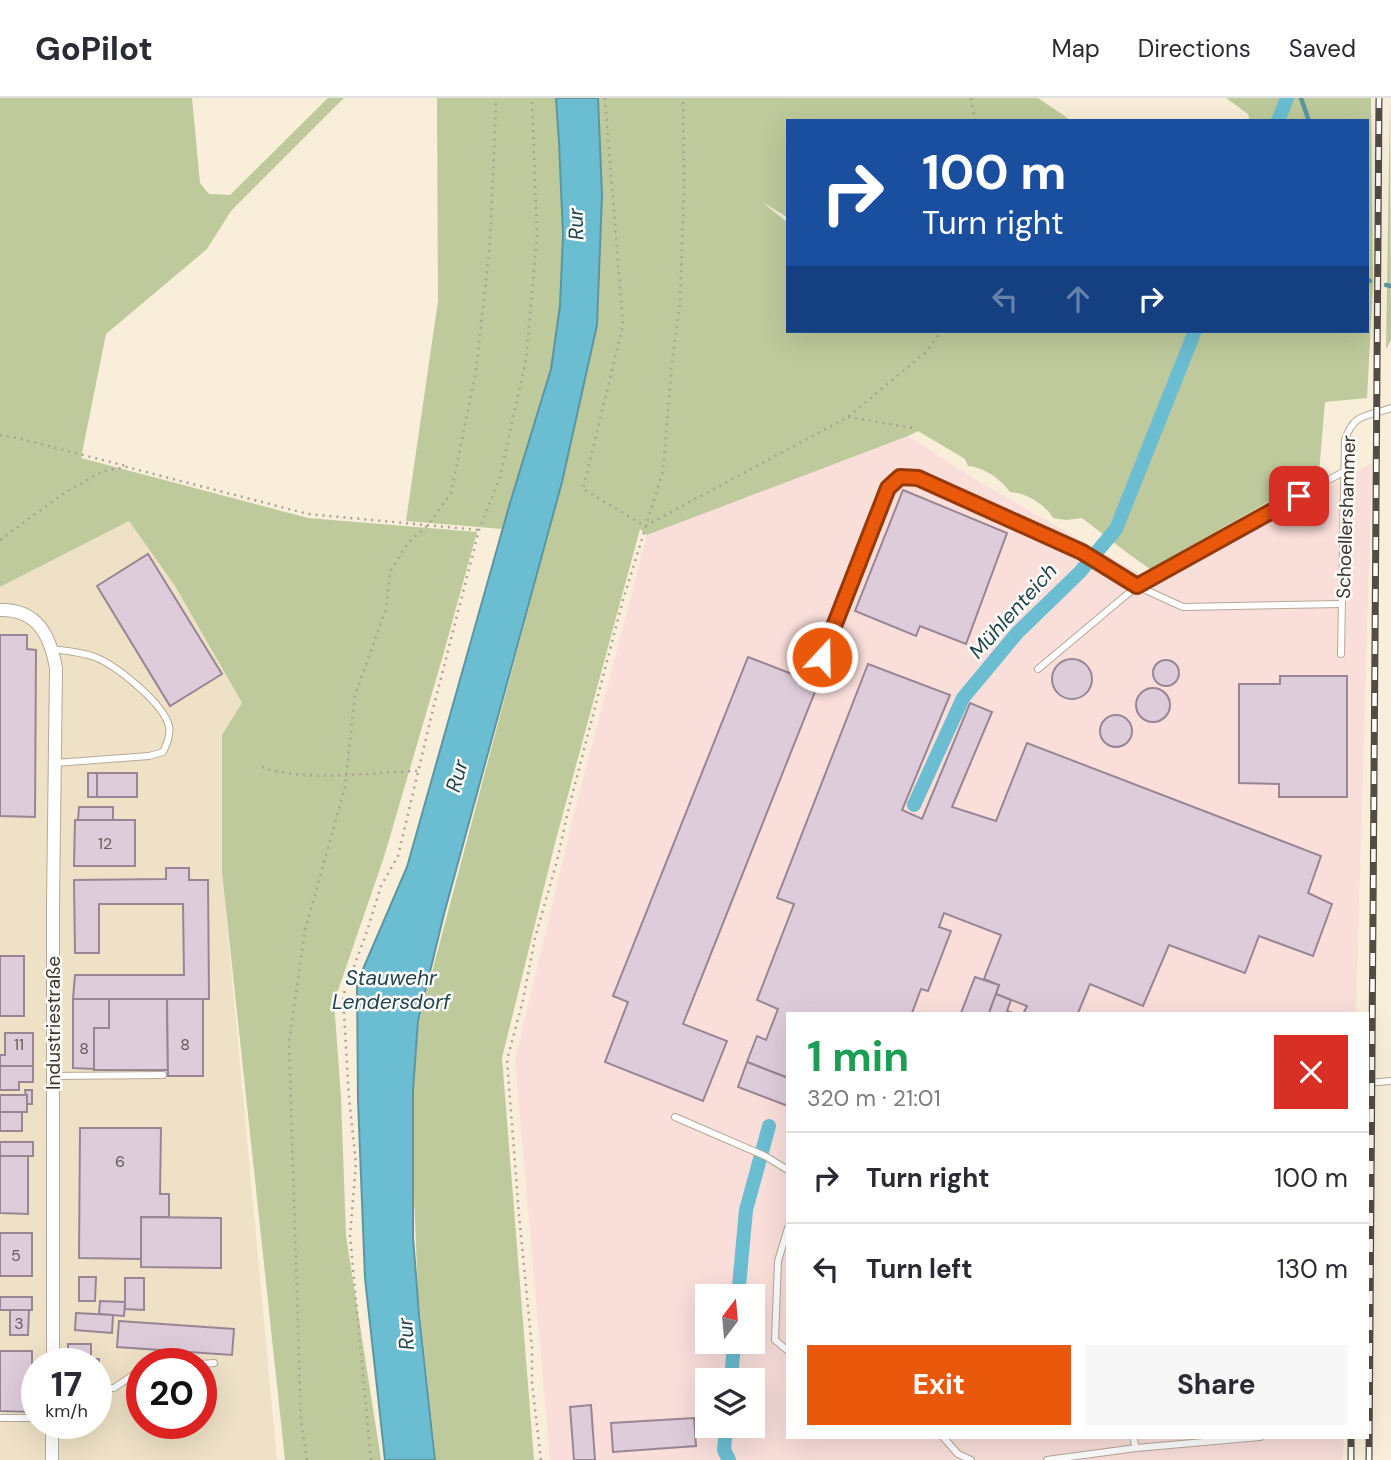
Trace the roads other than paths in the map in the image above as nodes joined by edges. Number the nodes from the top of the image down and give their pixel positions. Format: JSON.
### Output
{"nodes":[{"id":1,"x":1391,"y":408,"type":"edge"},
{"id":2,"x":1345,"y":471,"type":"junction"},
{"id":3,"x":1137,"y":586,"type":"junction"},
{"id":4,"x":1342,"y":604,"type":"junction"},
{"id":5,"x":0,"y":610,"type":"edge"},
{"id":6,"x":51,"y":649,"type":"junction"},
{"id":7,"x":1341,"y":654,"type":"dead end"},
{"id":8,"x":822,"y":657,"type":"dead end"},
{"id":9,"x":1038,"y":669,"type":"dead end"},
{"id":10,"x":55,"y":763,"type":"junction"},
{"id":11,"x":163,"y":1075,"type":"dead end"},
{"id":12,"x":53,"y":1076,"type":"junction"},
{"id":13,"x":1391,"y":1081,"type":"edge"},
{"id":14,"x":1369,"y":1083,"type":"edge"},
{"id":15,"x":675,"y":1117,"type":"dead end"},
{"id":16,"x":786,"y":1169,"type":"edge"},
{"id":17,"x":786,"y":1235,"type":"edge"},
{"id":18,"x":52,"y":1348,"type":"edge"},
{"id":19,"x":786,"y":1349,"type":"edge"},
{"id":20,"x":0,"y":1418,"type":"edge"},
{"id":21,"x":21,"y":1418,"type":"edge"},
{"id":22,"x":52,"y":1439,"type":"edge"},
{"id":23,"x":945,"y":1439,"type":"edge"},
{"id":24,"x":1134,"y":1439,"type":"edge"},
{"id":25,"x":1237,"y":1439,"type":"edge"},
{"id":26,"x":1136,"y":1448,"type":"junction"},
{"id":27,"x":52,"y":1460,"type":"edge"},
{"id":28,"x":971,"y":1460,"type":"edge"},
{"id":29,"x":1047,"y":1460,"type":"edge"}],
"edges":[{"from":1,"to":2,"type":"lane","name":"Schoellershammer"},
{"from":2,"to":3,"type":"lane"},
{"from":2,"to":4,"type":"lane","name":"Schoellershammer"},
{"from":3,"to":4,"type":"lane"},
{"from":3,"to":8,"type":"lane"},
{"from":3,"to":9,"type":"lane"},
{"from":4,"to":7,"type":"lane","name":"Schoellershammer"},
{"from":5,"to":6,"type":"street","name":"Industriestraße"},
{"from":6,"to":10,"type":"street","name":"Industriestraße"},
{"from":6,"to":10,"type":"lane"},
{"from":10,"to":12,"type":"street","name":"Industriestraße"},
{"from":11,"to":12,"type":"lane"},
{"from":12,"to":18,"type":"street","name":"Industriestraße"},
{"from":13,"to":14,"type":"lane"},
{"from":15,"to":16,"type":"lane"},
{"from":17,"to":19,"type":"lane"},
{"from":20,"to":21,"type":"lane"},
{"from":22,"to":27,"type":"street"},
{"from":23,"to":28,"type":"lane"},
{"from":24,"to":26,"type":"lane"},
{"from":25,"to":26,"type":"lane"},
{"from":26,"to":29,"type":"lane"}]}
